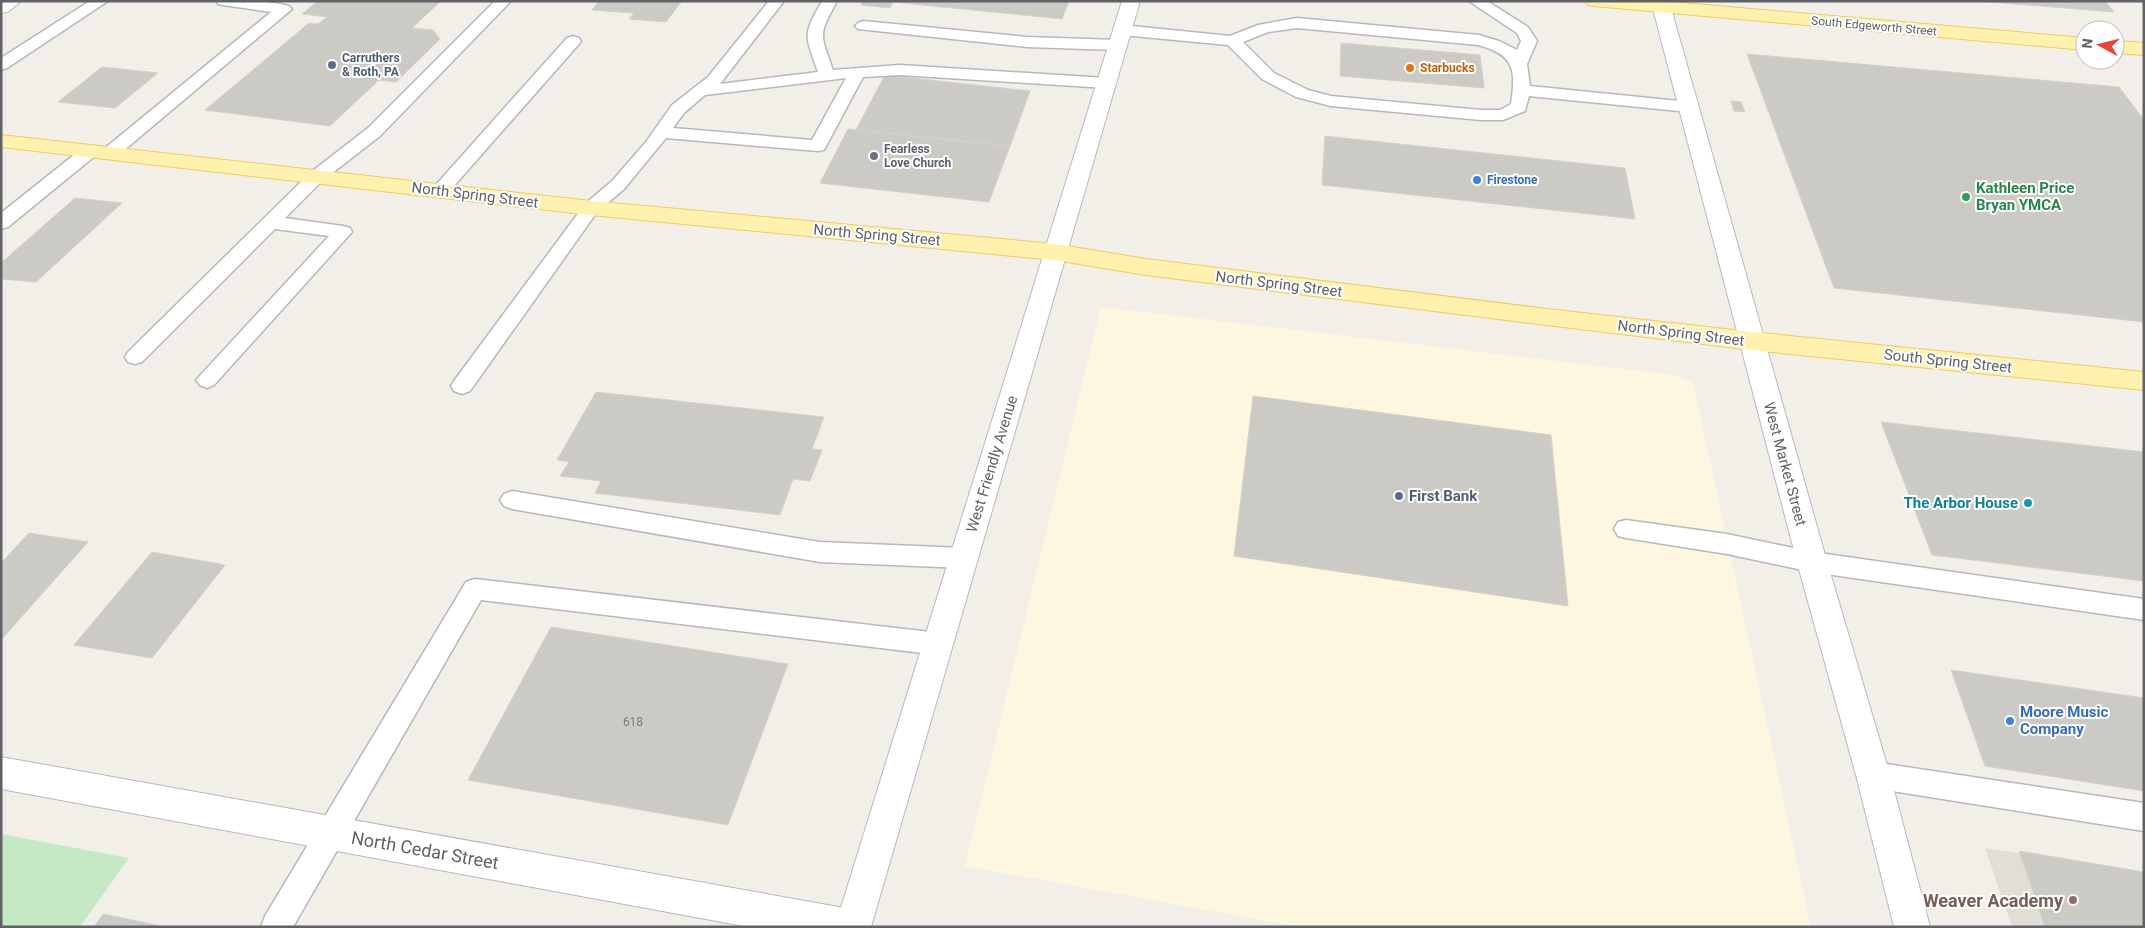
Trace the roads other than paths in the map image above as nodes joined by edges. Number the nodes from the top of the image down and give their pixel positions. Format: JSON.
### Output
{"nodes":[{"id":1,"x":12,"y":1,"type":"edge"},
{"id":2,"x":100,"y":1,"type":"edge"},
{"id":3,"x":223,"y":1,"type":"edge"},
{"id":4,"x":504,"y":1,"type":"edge"},
{"id":5,"x":777,"y":1,"type":"edge"},
{"id":6,"x":830,"y":1,"type":"edge"},
{"id":7,"x":1131,"y":1,"type":"edge"},
{"id":8,"x":1476,"y":1,"type":"edge"},
{"id":9,"x":1594,"y":1,"type":"edge"},
{"id":10,"x":1661,"y":5,"type":"edge"},
{"id":11,"x":1,"y":8,"type":"edge"},
{"id":12,"x":864,"y":26,"type":"dead end"},
{"id":13,"x":1120,"y":38,"type":"junction"},
{"id":14,"x":573,"y":41,"type":"dead end"},
{"id":15,"x":1233,"y":41,"type":"junction"},
{"id":16,"x":2075,"y":43,"type":"edge"},
{"id":17,"x":2125,"y":48,"type":"edge"},
{"id":18,"x":2144,"y":49,"type":"edge"},
{"id":19,"x":1519,"y":64,"type":"junction"},
{"id":20,"x":1,"y":65,"type":"edge"},
{"id":21,"x":858,"y":72,"type":"junction"},
{"id":22,"x":827,"y":75,"type":"junction"},
{"id":23,"x":1106,"y":83,"type":"junction"},
{"id":24,"x":699,"y":90,"type":"junction"},
{"id":25,"x":1522,"y":90,"type":"junction"},
{"id":26,"x":1689,"y":107,"type":"junction"},
{"id":27,"x":661,"y":132,"type":"junction"},
{"id":28,"x":1,"y":141,"type":"edge"},
{"id":29,"x":100,"y":152,"type":"junction"},
{"id":30,"x":316,"y":177,"type":"junction"},
{"id":31,"x":440,"y":191,"type":"junction"},
{"id":32,"x":591,"y":208,"type":"junction"},
{"id":33,"x":270,"y":222,"type":"junction"},
{"id":34,"x":1,"y":223,"type":"edge"},
{"id":35,"x":1055,"y":252,"type":"junction"},
{"id":36,"x":1752,"y":341,"type":"junction"},
{"id":37,"x":135,"y":356,"type":"dead end"},
{"id":38,"x":207,"y":380,"type":"dead end"},
{"id":39,"x":2144,"y":381,"type":"edge"},
{"id":40,"x":462,"y":386,"type":"dead end"},
{"id":41,"x":512,"y":500,"type":"dead end"},
{"id":42,"x":1626,"y":529,"type":"dead end"},
{"id":43,"x":964,"y":558,"type":"junction"},
{"id":44,"x":1812,"y":562,"type":"junction"},
{"id":45,"x":2144,"y":610,"type":"edge"},
{"id":46,"x":938,"y":644,"type":"junction"},
{"id":47,"x":1,"y":773,"type":"edge"},
{"id":48,"x":1873,"y":775,"type":"junction"},
{"id":49,"x":2144,"y":817,"type":"edge"},
{"id":50,"x":330,"y":833,"type":"junction"},
{"id":51,"x":276,"y":927,"type":"edge"},
{"id":52,"x":852,"y":927,"type":"edge"},
{"id":53,"x":1912,"y":927,"type":"edge"}],
"edges":[{"from":1,"to":11,"type":"main road"},
{"from":2,"to":20,"type":"lane"},
{"from":3,"to":29,"type":"lane"},
{"from":4,"to":30,"type":"lane"},
{"from":5,"to":24,"type":"lane"},
{"from":6,"to":22,"type":"lane"},
{"from":7,"to":13,"type":"main road","name":"West Friendly Avenue"},
{"from":8,"to":19,"type":"lane"},
{"from":9,"to":10,"type":"main road","name":"South Edgeworth Street"},
{"from":10,"to":16,"type":"main road","name":"South Edgeworth Street"},
{"from":10,"to":26,"type":"main road","name":"West Market Street"},
{"from":12,"to":13,"type":"lane"},
{"from":13,"to":15,"type":"lane"},
{"from":13,"to":23,"type":"main road","name":"West Friendly Avenue"},
{"from":14,"to":31,"type":"lane"},
{"from":15,"to":19,"type":"lane"},
{"from":15,"to":25,"type":"lane"},
{"from":17,"to":18,"type":"main road"},
{"from":19,"to":25,"type":"lane"},
{"from":21,"to":22,"type":"lane"},
{"from":21,"to":23,"type":"lane"},
{"from":21,"to":27,"type":"lane"},
{"from":22,"to":24,"type":"lane"},
{"from":23,"to":35,"type":"main road","name":"West Friendly Avenue"},
{"from":24,"to":27,"type":"lane"},
{"from":25,"to":26,"type":"lane"},
{"from":26,"to":36,"type":"main road","name":"West Market Street"},
{"from":27,"to":32,"type":"lane"},
{"from":28,"to":29,"type":"main road","name":"North Spring Street"},
{"from":29,"to":30,"type":"main road","name":"North Spring Street"},
{"from":29,"to":34,"type":"lane"},
{"from":30,"to":31,"type":"main road","name":"North Spring Street"},
{"from":30,"to":33,"type":"lane"},
{"from":31,"to":32,"type":"main road","name":"North Spring Street"},
{"from":32,"to":35,"type":"main road","name":"North Spring Street"},
{"from":32,"to":40,"type":"lane"},
{"from":33,"to":37,"type":"lane"},
{"from":33,"to":38,"type":"lane"},
{"from":35,"to":36,"type":"main road","name":"North Spring Street"},
{"from":35,"to":43,"type":"main road","name":"West Friendly Avenue"},
{"from":36,"to":39,"type":"main road","name":"South Spring Street"},
{"from":36,"to":44,"type":"main road","name":"West Market Street"},
{"from":41,"to":43,"type":"lane"},
{"from":42,"to":44,"type":"lane"},
{"from":43,"to":46,"type":"main road","name":"West Friendly Avenue"},
{"from":44,"to":45,"type":"lane"},
{"from":44,"to":48,"type":"main road","name":"West Market Street"},
{"from":46,"to":50,"type":"lane"},
{"from":46,"to":52,"type":"main road","name":"West Friendly Avenue"},
{"from":47,"to":50,"type":"main road","name":"North Cedar Street"},
{"from":48,"to":49,"type":"lane"},
{"from":48,"to":53,"type":"main road","name":"West Market Street"},
{"from":50,"to":51,"type":"lane"},
{"from":50,"to":52,"type":"main road","name":"North Cedar Street"}]}
